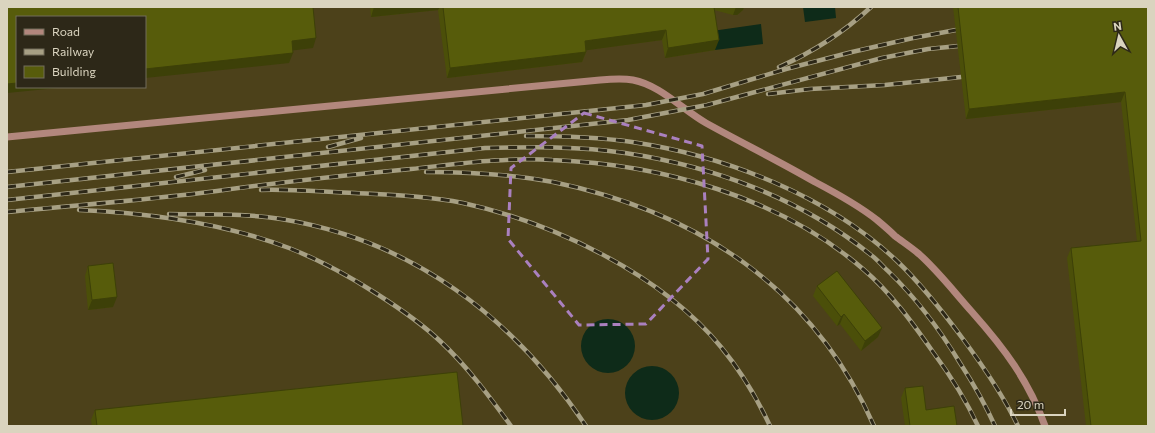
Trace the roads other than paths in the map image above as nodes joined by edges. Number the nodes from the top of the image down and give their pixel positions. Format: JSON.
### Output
{"nodes":[{"id":1,"x":7,"y":137,"type":"edge"},
{"id":2,"x":1046,"y":426,"type":"edge"}],
"edges":[{"from":1,"to":2,"type":"lane"}]}
